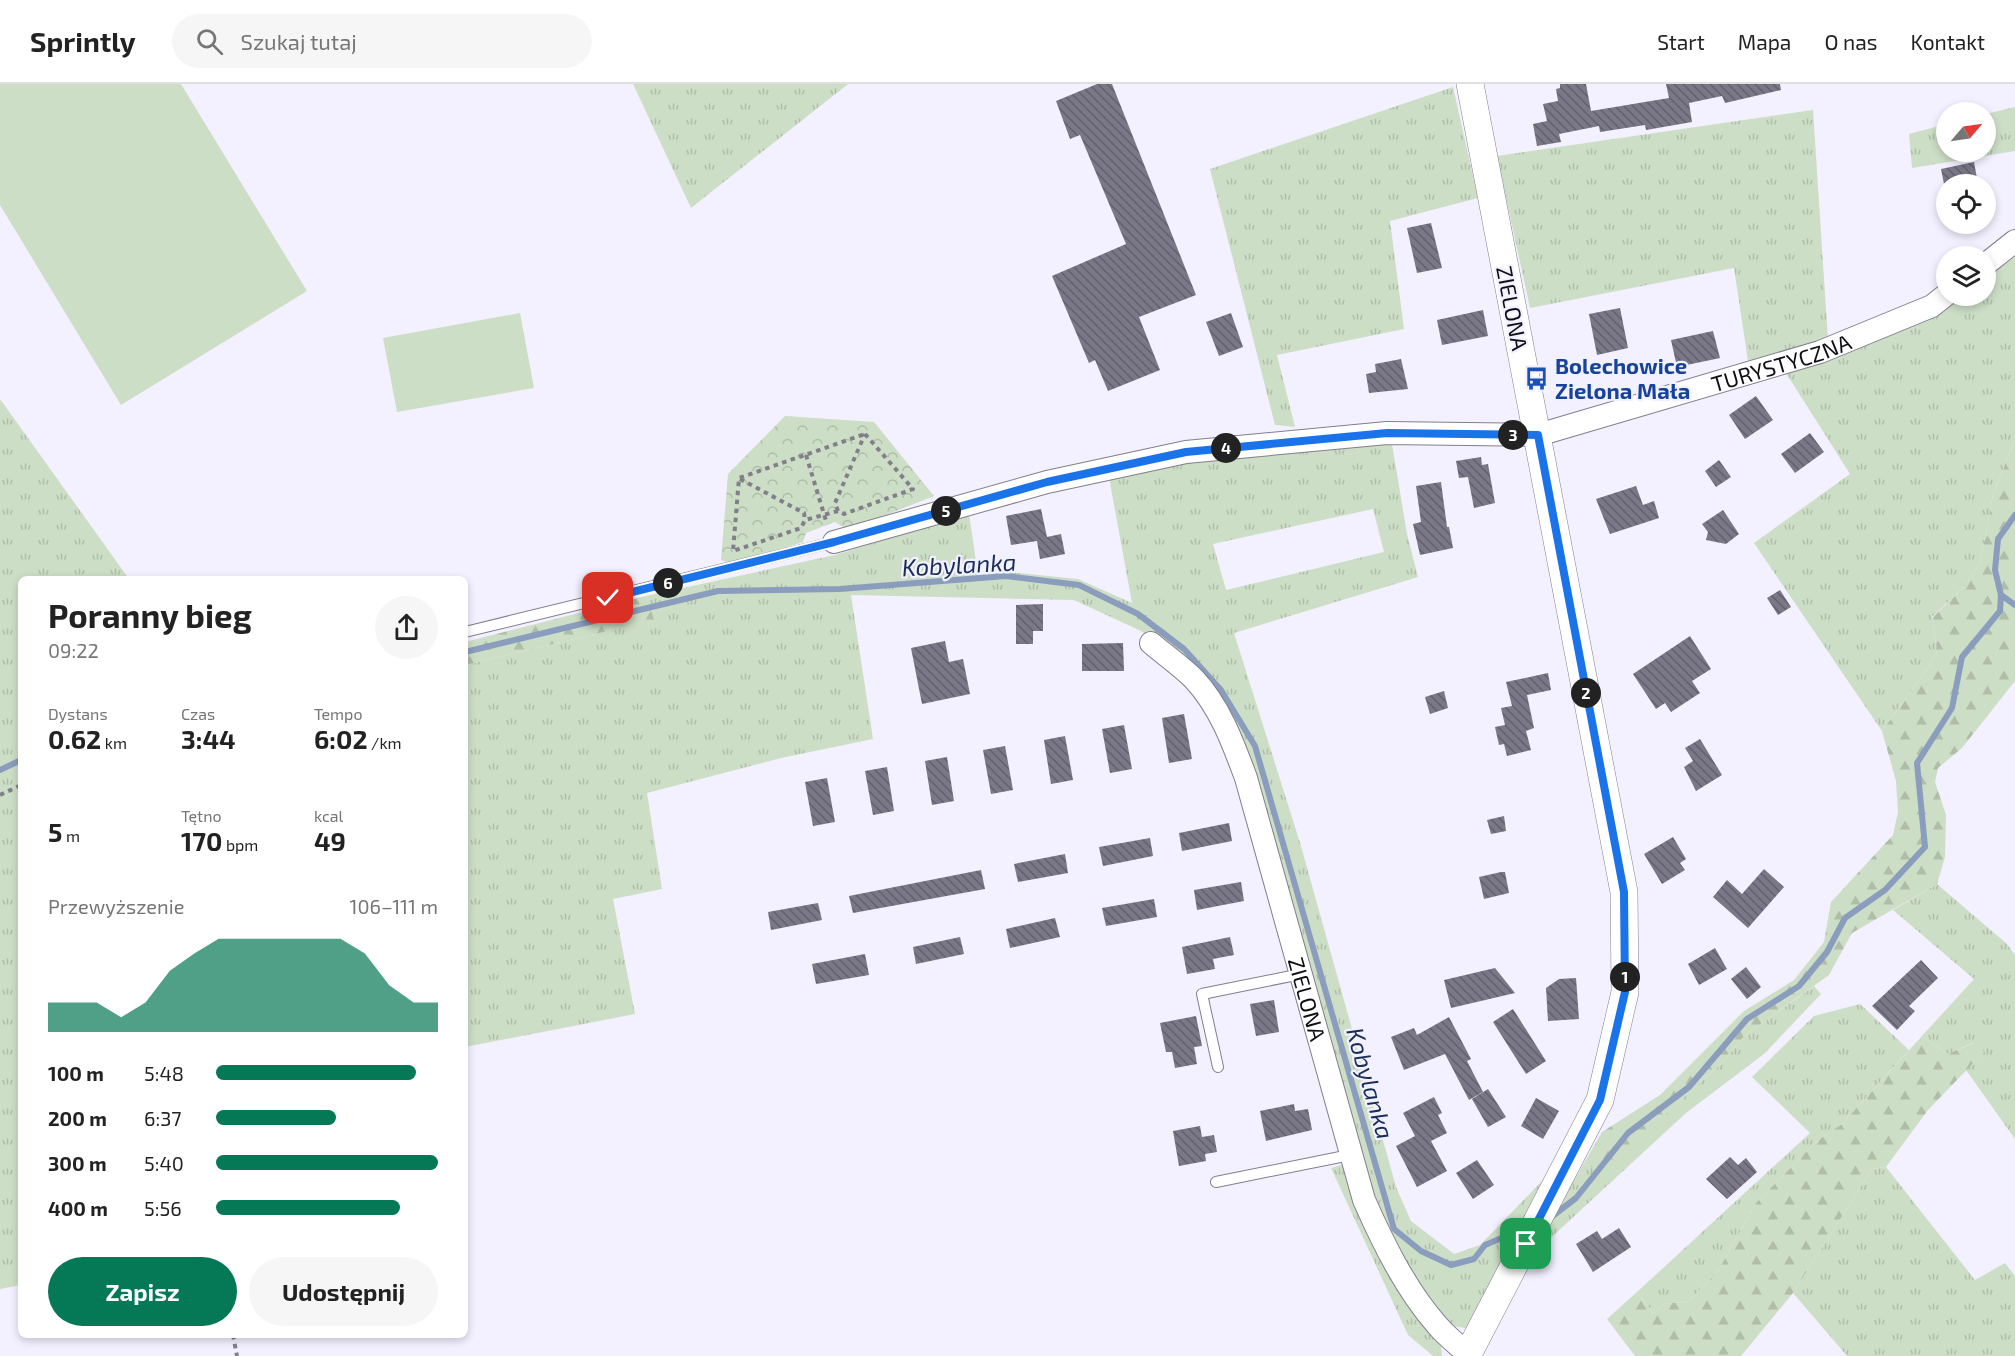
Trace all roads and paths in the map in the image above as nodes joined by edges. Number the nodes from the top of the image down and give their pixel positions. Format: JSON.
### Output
{"nodes":[{"id":1,"x":1470,"y":84,"type":"edge"},
{"id":2,"x":2015,"y":241,"type":"edge"},
{"id":3,"x":1996,"y":256,"type":"edge"},
{"id":4,"x":1936,"y":303,"type":"edge"},
{"id":5,"x":865,"y":434,"type":"junction"},
{"id":6,"x":1538,"y":435,"type":"junction"},
{"id":7,"x":806,"y":455,"type":"junction"},
{"id":8,"x":739,"y":478,"type":"junction"},
{"id":9,"x":838,"y":511,"type":"junction"},
{"id":10,"x":824,"y":514,"type":"junction"},
{"id":11,"x":805,"y":520,"type":"junction"},
{"id":12,"x":834,"y":542,"type":"joint"},
{"id":13,"x":468,"y":631,"type":"edge"},
{"id":14,"x":1151,"y":643,"type":"dead end"},
{"id":15,"x":18,"y":786,"type":"edge"},
{"id":16,"x":0,"y":795,"type":"edge"},
{"id":17,"x":1301,"y":974,"type":"junction"},
{"id":18,"x":1218,"y":1067,"type":"dead end"},
{"id":19,"x":1350,"y":1155,"type":"junction"},
{"id":20,"x":1216,"y":1182,"type":"dead end"},
{"id":21,"x":234,"y":1338,"type":"edge"},
{"id":22,"x":1468,"y":1355,"type":"edge"},
{"id":23,"x":237,"y":1356,"type":"edge"}],
"edges":[{"from":1,"to":6,"type":"street","name":"ZIELONA"},
{"from":2,"to":3,"type":"street"},
{"from":4,"to":6,"type":"street","name":"TURYSTYCZNA"},
{"from":5,"to":7,"type":"path"},
{"from":5,"to":9,"type":"path"},
{"from":5,"to":9,"type":"path"},
{"from":6,"to":12,"type":"street","name":"TURYSTYCZNA"},
{"from":6,"to":22,"type":"street","name":"ZIELONA"},
{"from":7,"to":8,"type":"path"},
{"from":7,"to":10,"type":"path"},
{"from":8,"to":11,"type":"path"},
{"from":8,"to":11,"type":"path"},
{"from":9,"to":10,"type":"path"},
{"from":10,"to":11,"type":"path"},
{"from":12,"to":13,"type":"lane"},
{"from":14,"to":17,"type":"street","name":"ZIELONA"},
{"from":15,"to":16,"type":"path"},
{"from":17,"to":18,"type":"lane"},
{"from":17,"to":19,"type":"street","name":"ZIELONA"},
{"from":19,"to":20,"type":"lane"},
{"from":19,"to":22,"type":"street","name":"ZIELONA"},
{"from":21,"to":23,"type":"path"}]}
